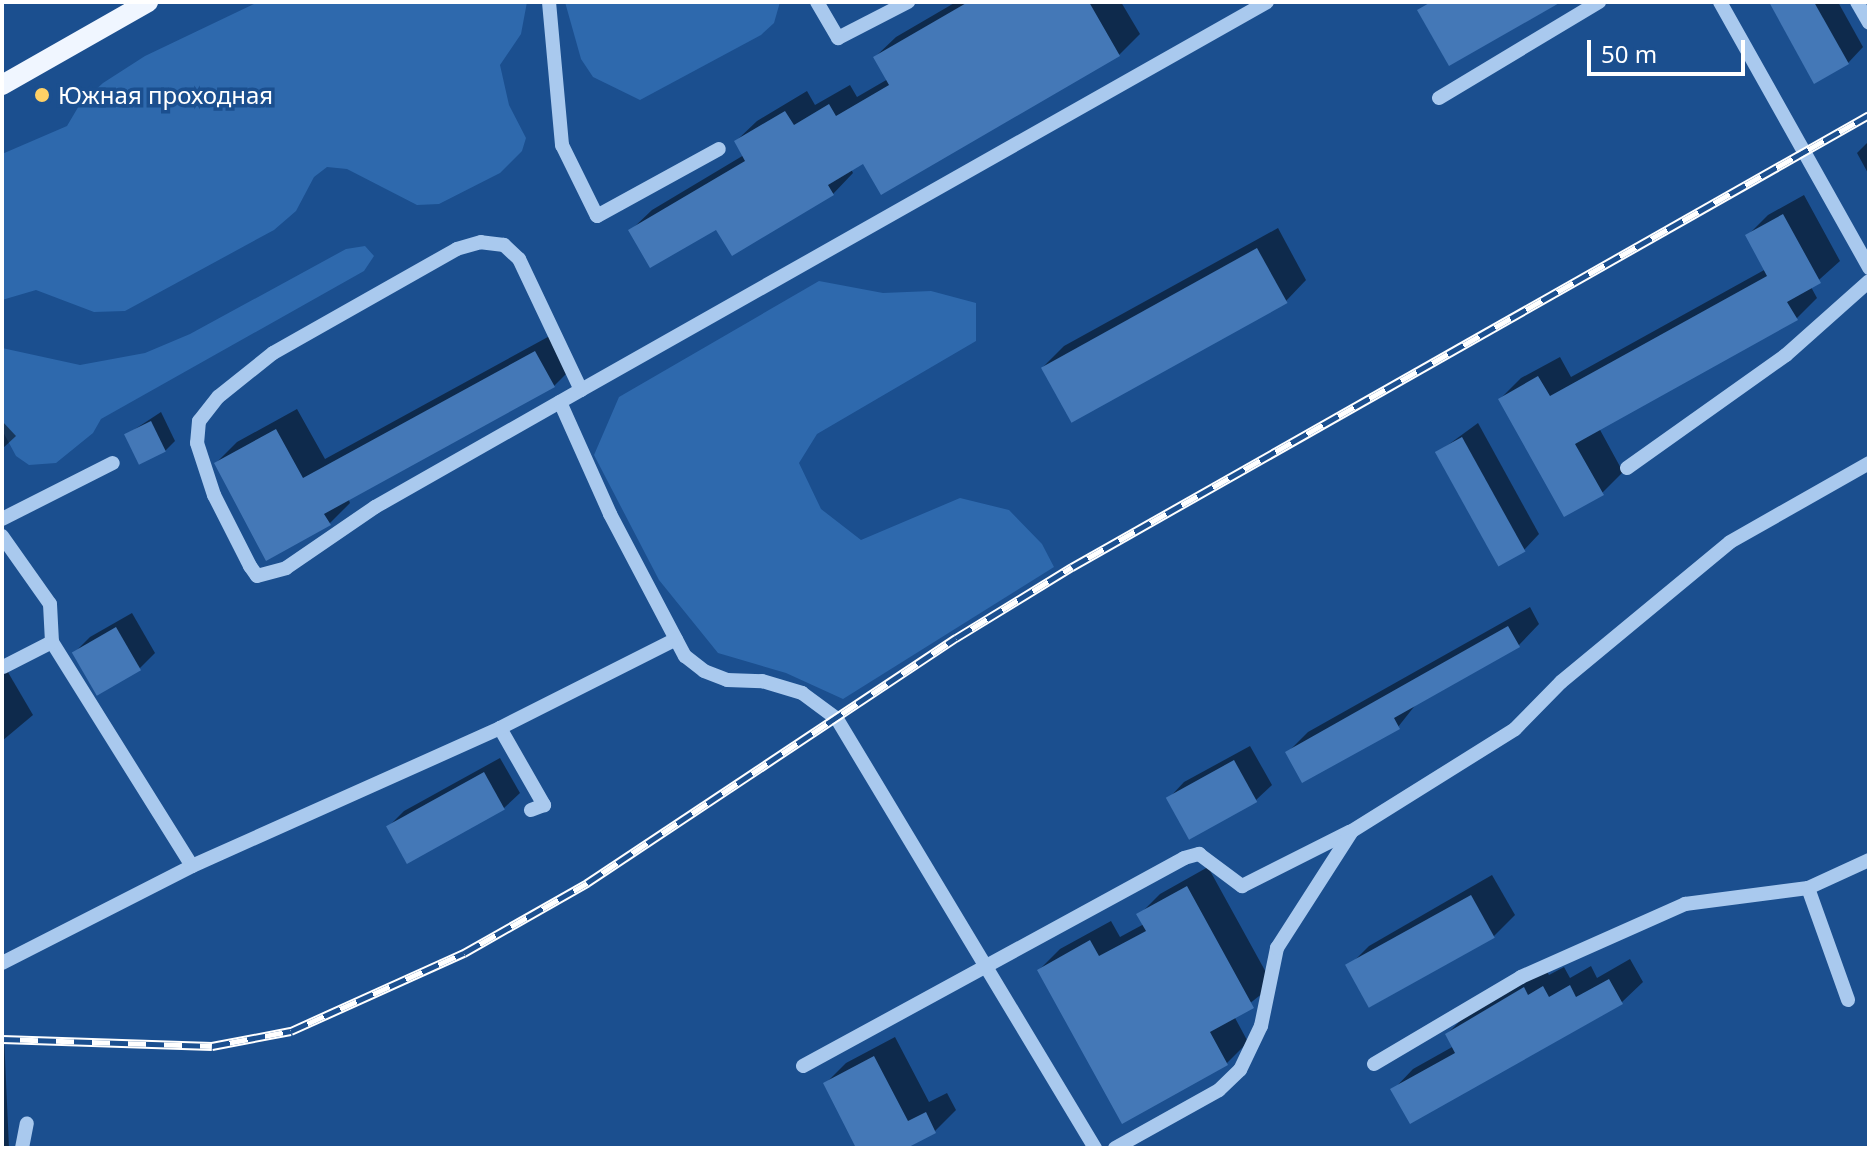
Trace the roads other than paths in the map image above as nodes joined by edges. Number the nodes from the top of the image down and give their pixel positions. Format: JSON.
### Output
{"nodes":[{"id":1,"x":148,"y":2,"type":"edge"},
{"id":2,"x":549,"y":2,"type":"edge"},
{"id":3,"x":817,"y":2,"type":"edge"},
{"id":4,"x":908,"y":2,"type":"edge"},
{"id":5,"x":1267,"y":2,"type":"edge"},
{"id":6,"x":1599,"y":2,"type":"edge"},
{"id":7,"x":1720,"y":2,"type":"edge"},
{"id":8,"x":1857,"y":2,"type":"edge"},
{"id":9,"x":1869,"y":23,"type":"edge"},
{"id":10,"x":2,"y":85,"type":"edge"},
{"id":11,"x":1439,"y":98,"type":"dead end"},
{"id":12,"x":719,"y":149,"type":"dead end"},
{"id":13,"x":1869,"y":268,"type":"edge"},
{"id":14,"x":1869,"y":281,"type":"edge"},
{"id":15,"x":581,"y":390,"type":"junction"},
{"id":16,"x":560,"y":402,"type":"junction"},
{"id":17,"x":113,"y":463,"type":"dead end"},
{"id":18,"x":1869,"y":463,"type":"edge"},
{"id":19,"x":1627,"y":468,"type":"dead end"},
{"id":20,"x":2,"y":519,"type":"edge"},
{"id":21,"x":2,"y":536,"type":"edge"},
{"id":22,"x":676,"y":639,"type":"junction"},
{"id":23,"x":52,"y":642,"type":"junction"},
{"id":24,"x":3,"y":667,"type":"edge"},
{"id":25,"x":500,"y":728,"type":"junction"},
{"id":26,"x":531,"y":810,"type":"dead end"},
{"id":27,"x":1352,"y":831,"type":"junction"},
{"id":28,"x":1869,"y":860,"type":"edge"},
{"id":29,"x":192,"y":866,"type":"junction"},
{"id":30,"x":1808,"y":888,"type":"junction"},
{"id":31,"x":2,"y":963,"type":"edge"},
{"id":32,"x":984,"y":965,"type":"junction"},
{"id":33,"x":1848,"y":1000,"type":"dead end"},
{"id":34,"x":1374,"y":1064,"type":"dead end"},
{"id":35,"x":803,"y":1066,"type":"dead end"},
{"id":36,"x":27,"y":1123,"type":"dead end"},
{"id":37,"x":22,"y":1148,"type":"edge"},
{"id":38,"x":1095,"y":1148,"type":"edge"},
{"id":39,"x":1115,"y":1148,"type":"edge"}],
"edges":[{"from":1,"to":10,"type":"main road"},
{"from":2,"to":12,"type":"lane"},
{"from":3,"to":4,"type":"lane"},
{"from":5,"to":15,"type":"lane"},
{"from":6,"to":11,"type":"lane"},
{"from":7,"to":13,"type":"lane"},
{"from":8,"to":9,"type":"lane"},
{"from":14,"to":19,"type":"lane"},
{"from":15,"to":16,"type":"lane"},
{"from":15,"to":16,"type":"lane"},
{"from":16,"to":22,"type":"lane"},
{"from":17,"to":20,"type":"lane"},
{"from":18,"to":27,"type":"lane"},
{"from":21,"to":23,"type":"lane"},
{"from":22,"to":25,"type":"lane"},
{"from":22,"to":32,"type":"lane"},
{"from":23,"to":24,"type":"lane"},
{"from":23,"to":29,"type":"lane"},
{"from":25,"to":26,"type":"lane"},
{"from":25,"to":29,"type":"lane"},
{"from":27,"to":32,"type":"lane"},
{"from":27,"to":39,"type":"lane"},
{"from":28,"to":30,"type":"lane"},
{"from":29,"to":31,"type":"lane"},
{"from":30,"to":33,"type":"lane"},
{"from":30,"to":34,"type":"lane"},
{"from":32,"to":35,"type":"lane"},
{"from":32,"to":38,"type":"lane"},
{"from":36,"to":37,"type":"lane"}]}
